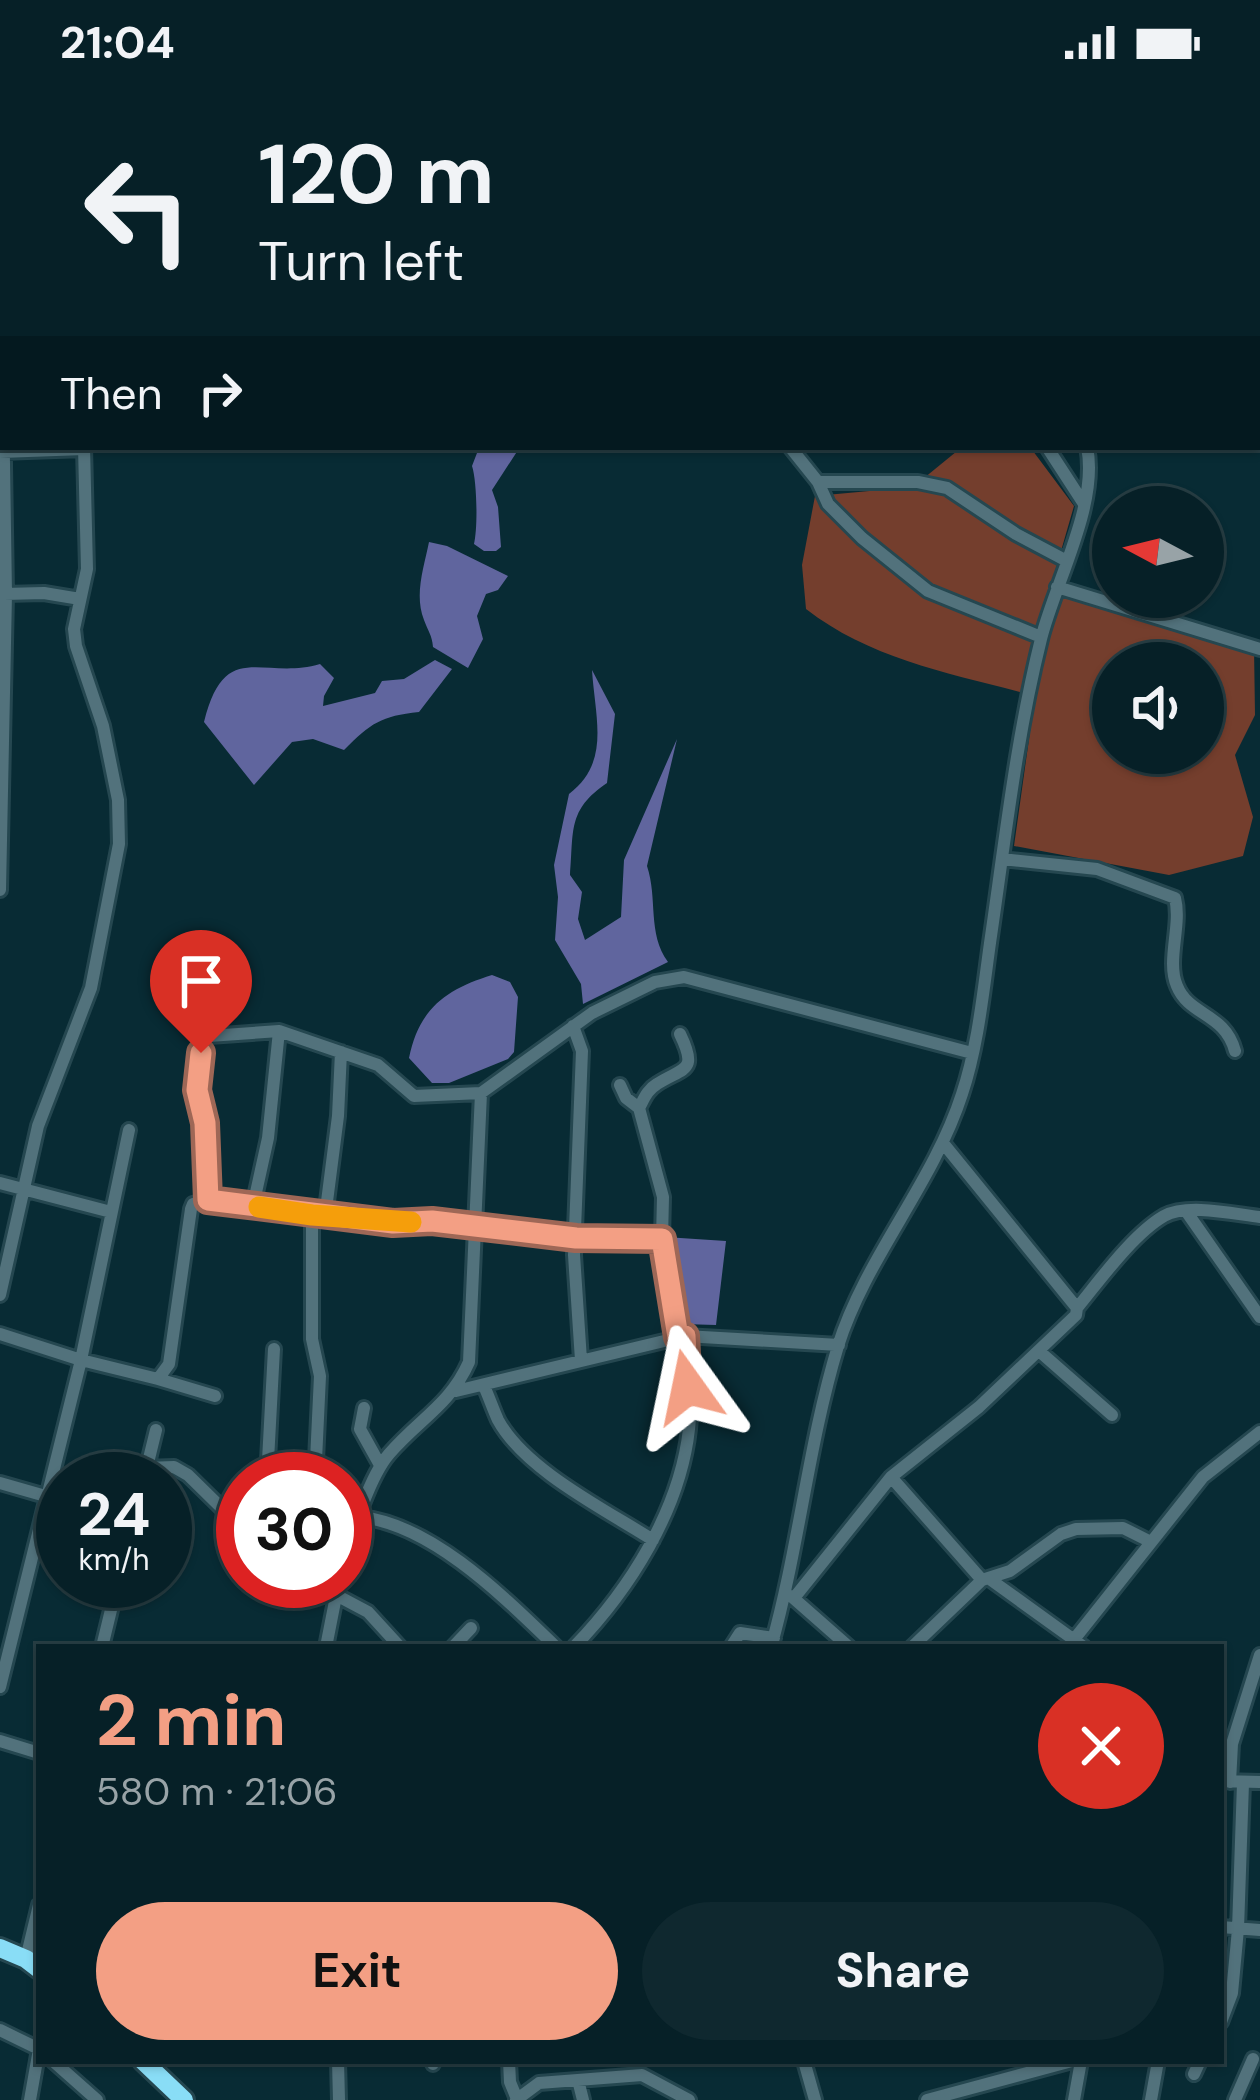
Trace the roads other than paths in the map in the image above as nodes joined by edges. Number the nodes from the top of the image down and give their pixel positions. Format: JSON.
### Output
{"nodes":[{"id":1,"x":42,"y":450,"type":"edge"},
{"id":2,"x":84,"y":450,"type":"edge"},
{"id":3,"x":792,"y":450,"type":"edge"},
{"id":4,"x":1049,"y":450,"type":"edge"},
{"id":5,"x":1087,"y":450,"type":"edge"},
{"id":6,"x":1,"y":452,"type":"edge"},
{"id":7,"x":818,"y":482,"type":"junction"},
{"id":8,"x":1085,"y":505,"type":"junction"},
{"id":9,"x":1066,"y":560,"type":"junction"},
{"id":10,"x":1057,"y":587,"type":"junction"},
{"id":11,"x":3,"y":594,"type":"edge"},
{"id":12,"x":80,"y":598,"type":"junction"},
{"id":13,"x":1041,"y":637,"type":"junction"},
{"id":14,"x":1260,"y":650,"type":"edge"},
{"id":15,"x":0,"y":741,"type":"edge"},
{"id":16,"x":1002,"y":859,"type":"junction"},
{"id":17,"x":0,"y":890,"type":"edge"},
{"id":18,"x":573,"y":1026,"type":"junction"},
{"id":19,"x":279,"y":1031,"type":"junction"},
{"id":20,"x":680,"y":1034,"type":"dead end"},
{"id":21,"x":1234,"y":1051,"type":"dead end"},
{"id":22,"x":340,"y":1052,"type":"junction"},
{"id":23,"x":973,"y":1053,"type":"junction"},
{"id":24,"x":620,"y":1085,"type":"dead end"},
{"id":25,"x":481,"y":1093,"type":"junction"},
{"id":26,"x":639,"y":1108,"type":"junction"},
{"id":27,"x":129,"y":1130,"type":"dead end"},
{"id":28,"x":943,"y":1143,"type":"junction"},
{"id":29,"x":0,"y":1183,"type":"edge"},
{"id":30,"x":24,"y":1190,"type":"junction"},
{"id":31,"x":208,"y":1200,"type":"junction"},
{"id":32,"x":254,"y":1206,"type":"junction"},
{"id":33,"x":1186,"y":1211,"type":"junction"},
{"id":34,"x":111,"y":1213,"type":"junction"},
{"id":35,"x":319,"y":1216,"type":"junction"},
{"id":36,"x":1260,"y":1217,"type":"edge"},
{"id":37,"x":475,"y":1226,"type":"junction"},
{"id":38,"x":576,"y":1238,"type":"junction"},
{"id":39,"x":662,"y":1239,"type":"junction"},
{"id":40,"x":0,"y":1295,"type":"edge"},
{"id":41,"x":1077,"y":1308,"type":"junction"},
{"id":42,"x":1260,"y":1317,"type":"edge"},
{"id":43,"x":0,"y":1334,"type":"edge"},
{"id":44,"x":681,"y":1337,"type":"junction"},
{"id":45,"x":838,"y":1345,"type":"junction"},
{"id":46,"x":274,"y":1348,"type":"dead end"},
{"id":47,"x":1039,"y":1351,"type":"junction"},
{"id":48,"x":81,"y":1360,"type":"junction"},
{"id":49,"x":581,"y":1360,"type":"junction"},
{"id":50,"x":158,"y":1378,"type":"junction"},
{"id":51,"x":484,"y":1385,"type":"junction"},
{"id":52,"x":456,"y":1391,"type":"junction"},
{"id":53,"x":215,"y":1396,"type":"dead end"},
{"id":54,"x":364,"y":1408,"type":"dead end"},
{"id":55,"x":1112,"y":1415,"type":"dead end"},
{"id":56,"x":156,"y":1430,"type":"dead end"},
{"id":57,"x":1260,"y":1432,"type":"edge"},
{"id":58,"x":58,"y":1452,"type":"edge"},
{"id":59,"x":150,"y":1452,"type":"edge"},
{"id":60,"x":268,"y":1452,"type":"edge"},
{"id":61,"x":316,"y":1452,"type":"edge"},
{"id":62,"x":380,"y":1465,"type":"junction"},
{"id":63,"x":891,"y":1477,"type":"junction"},
{"id":64,"x":192,"y":1479,"type":"edge"},
{"id":65,"x":0,"y":1483,"type":"edge"},
{"id":66,"x":372,"y":1486,"type":"edge"},
{"id":67,"x":36,"y":1493,"type":"edge"},
{"id":68,"x":216,"y":1502,"type":"edge"},
{"id":69,"x":372,"y":1518,"type":"edge"},
{"id":70,"x":36,"y":1533,"type":"edge"},
{"id":71,"x":652,"y":1540,"type":"junction"},
{"id":72,"x":1151,"y":1542,"type":"junction"},
{"id":73,"x":987,"y":1580,"type":"junction"},
{"id":74,"x":790,"y":1595,"type":"junction"},
{"id":75,"x":111,"y":1608,"type":"edge"},
{"id":76,"x":334,"y":1608,"type":"edge"},
{"id":77,"x":363,"y":1608,"type":"edge"},
{"id":78,"x":472,"y":1628,"type":"dead end"},
{"id":79,"x":6,"y":1633,"type":"edge"},
{"id":80,"x":772,"y":1643,"type":"edge"},
{"id":81,"x":103,"y":1644,"type":"edge"},
{"id":82,"x":327,"y":1644,"type":"edge"},
{"id":83,"x":397,"y":1644,"type":"edge"},
{"id":84,"x":456,"y":1644,"type":"edge"},
{"id":85,"x":553,"y":1644,"type":"edge"},
{"id":86,"x":577,"y":1644,"type":"edge"},
{"id":87,"x":733,"y":1644,"type":"edge"},
{"id":88,"x":846,"y":1644,"type":"edge"},
{"id":89,"x":915,"y":1644,"type":"edge"},
{"id":90,"x":1075,"y":1644,"type":"edge"},
{"id":91,"x":1260,"y":1654,"type":"edge"},
{"id":92,"x":0,"y":1687,"type":"edge"},
{"id":93,"x":0,"y":1742,"type":"edge"},
{"id":94,"x":36,"y":1752,"type":"edge"},
{"id":95,"x":1231,"y":1782,"type":"edge"},
{"id":96,"x":1260,"y":1782,"type":"edge"},
{"id":97,"x":1224,"y":1927,"type":"edge"},
{"id":98,"x":1238,"y":1929,"type":"junction"},
{"id":99,"x":1260,"y":1930,"type":"edge"},
{"id":100,"x":0,"y":1948,"type":"edge"},
{"id":101,"x":33,"y":1964,"type":"edge"},
{"id":102,"x":1224,"y":2014,"type":"edge"},
{"id":103,"x":0,"y":2030,"type":"edge"},
{"id":104,"x":36,"y":2048,"type":"edge"},
{"id":105,"x":1253,"y":2059,"type":"dead end"},
{"id":106,"x":36,"y":2064,"type":"edge"},
{"id":107,"x":56,"y":2064,"type":"edge"},
{"id":108,"x":145,"y":2064,"type":"edge"},
{"id":109,"x":338,"y":2064,"type":"edge"},
{"id":110,"x":509,"y":2064,"type":"edge"},
{"id":111,"x":805,"y":2064,"type":"edge"},
{"id":112,"x":1068,"y":2064,"type":"edge"},
{"id":113,"x":1077,"y":2064,"type":"edge"},
{"id":114,"x":1157,"y":2064,"type":"edge"},
{"id":115,"x":641,"y":2068,"type":"edge"},
{"id":116,"x":578,"y":2080,"type":"junction"},
{"id":117,"x":985,"y":2093,"type":"edge"},
{"id":118,"x":30,"y":2100,"type":"edge"},
{"id":119,"x":98,"y":2100,"type":"edge"},
{"id":120,"x":184,"y":2100,"type":"edge"},
{"id":121,"x":339,"y":2100,"type":"edge"},
{"id":122,"x":517,"y":2100,"type":"edge"},
{"id":123,"x":583,"y":2100,"type":"edge"},
{"id":124,"x":689,"y":2100,"type":"edge"},
{"id":125,"x":814,"y":2100,"type":"edge"},
{"id":126,"x":927,"y":2100,"type":"edge"},
{"id":127,"x":1074,"y":2100,"type":"edge"},
{"id":128,"x":1151,"y":2100,"type":"edge"},
{"id":129,"x":1235,"y":2100,"type":"edge"}],
"edges":[{"from":1,"to":6,"type":"street"},
{"from":2,"to":12,"type":"street"},
{"from":3,"to":7,"type":"street"},
{"from":4,"to":8,"type":"street"},
{"from":5,"to":8,"type":"street"},
{"from":6,"to":11,"type":"street"},
{"from":7,"to":9,"type":"street"},
{"from":7,"to":13,"type":"street"},
{"from":8,"to":9,"type":"street"},
{"from":9,"to":10,"type":"street"},
{"from":10,"to":13,"type":"street"},
{"from":10,"to":14,"type":"street"},
{"from":11,"to":12,"type":"street"},
{"from":11,"to":15,"type":"street"},
{"from":12,"to":30,"type":"street"},
{"from":13,"to":16,"type":"street"},
{"from":15,"to":17,"type":"street"},
{"from":16,"to":21,"type":"street"},
{"from":16,"to":23,"type":"street"},
{"from":18,"to":23,"type":"street"},
{"from":18,"to":25,"type":"street"},
{"from":18,"to":38,"type":"street"},
{"from":19,"to":22,"type":"street"},
{"from":19,"to":31,"type":"street"},
{"from":19,"to":32,"type":"street"},
{"from":20,"to":26,"type":"street"},
{"from":22,"to":25,"type":"street"},
{"from":22,"to":35,"type":"street"},
{"from":23,"to":28,"type":"street"},
{"from":24,"to":26,"type":"street"},
{"from":25,"to":37,"type":"street"},
{"from":26,"to":39,"type":"street"},
{"from":27,"to":34,"type":"street"},
{"from":28,"to":41,"type":"street"},
{"from":28,"to":45,"type":"street"},
{"from":29,"to":30,"type":"street"},
{"from":30,"to":34,"type":"street"},
{"from":30,"to":40,"type":"street"},
{"from":31,"to":32,"type":"street"},
{"from":31,"to":50,"type":"street"},
{"from":32,"to":35,"type":"street"},
{"from":33,"to":36,"type":"street"},
{"from":33,"to":41,"type":"street"},
{"from":33,"to":42,"type":"street"},
{"from":34,"to":48,"type":"street"},
{"from":35,"to":37,"type":"street"},
{"from":35,"to":61,"type":"street"},
{"from":37,"to":38,"type":"street"},
{"from":37,"to":52,"type":"street"},
{"from":38,"to":39,"type":"street"},
{"from":38,"to":49,"type":"street"},
{"from":39,"to":44,"type":"street"},
{"from":41,"to":47,"type":"street"},
{"from":43,"to":48,"type":"street"},
{"from":44,"to":45,"type":"street"},
{"from":44,"to":49,"type":"street"},
{"from":44,"to":71,"type":"street"},
{"from":45,"to":74,"type":"street"},
{"from":46,"to":60,"type":"street"},
{"from":47,"to":55,"type":"street"},
{"from":47,"to":63,"type":"street"},
{"from":48,"to":50,"type":"street"},
{"from":48,"to":58,"type":"street"},
{"from":49,"to":51,"type":"street"},
{"from":50,"to":53,"type":"street"},
{"from":51,"to":52,"type":"street"},
{"from":51,"to":71,"type":"street"},
{"from":52,"to":62,"type":"street"},
{"from":54,"to":62,"type":"street"},
{"from":56,"to":59,"type":"street"},
{"from":57,"to":72,"type":"street"},
{"from":62,"to":66,"type":"street"},
{"from":63,"to":73,"type":"street"},
{"from":63,"to":74,"type":"street"},
{"from":64,"to":68,"type":"street"},
{"from":65,"to":67,"type":"street"},
{"from":69,"to":85,"type":"street"},
{"from":70,"to":79,"type":"street"},
{"from":71,"to":86,"type":"street"},
{"from":72,"to":73,"type":"street"},
{"from":72,"to":90,"type":"street"},
{"from":73,"to":89,"type":"street"},
{"from":73,"to":90,"type":"street"},
{"from":74,"to":80,"type":"street"},
{"from":74,"to":88,"type":"street"},
{"from":75,"to":81,"type":"street"},
{"from":76,"to":82,"type":"street"},
{"from":77,"to":83,"type":"street"},
{"from":78,"to":84,"type":"street"},
{"from":79,"to":92,"type":"street"},
{"from":80,"to":87,"type":"street"},
{"from":91,"to":95,"type":"street"},
{"from":93,"to":94,"type":"street"},
{"from":95,"to":96,"type":"street"},
{"from":95,"to":98,"type":"street"},
{"from":97,"to":98,"type":"street"},
{"from":98,"to":99,"type":"street"},
{"from":98,"to":102,"type":"street"},
{"from":100,"to":101,"type":"highway"},
{"from":103,"to":104,"type":"street"},
{"from":105,"to":129,"type":"street"},
{"from":106,"to":118,"type":"street"},
{"from":107,"to":119,"type":"street"},
{"from":108,"to":120,"type":"highway"},
{"from":109,"to":121,"type":"street"},
{"from":110,"to":122,"type":"street"},
{"from":111,"to":125,"type":"street"},
{"from":112,"to":117,"type":"street"},
{"from":113,"to":127,"type":"street"},
{"from":114,"to":128,"type":"street"},
{"from":115,"to":116,"type":"street"},
{"from":115,"to":124,"type":"street"},
{"from":116,"to":122,"type":"street"},
{"from":116,"to":123,"type":"street"},
{"from":117,"to":126,"type":"street"}]}
